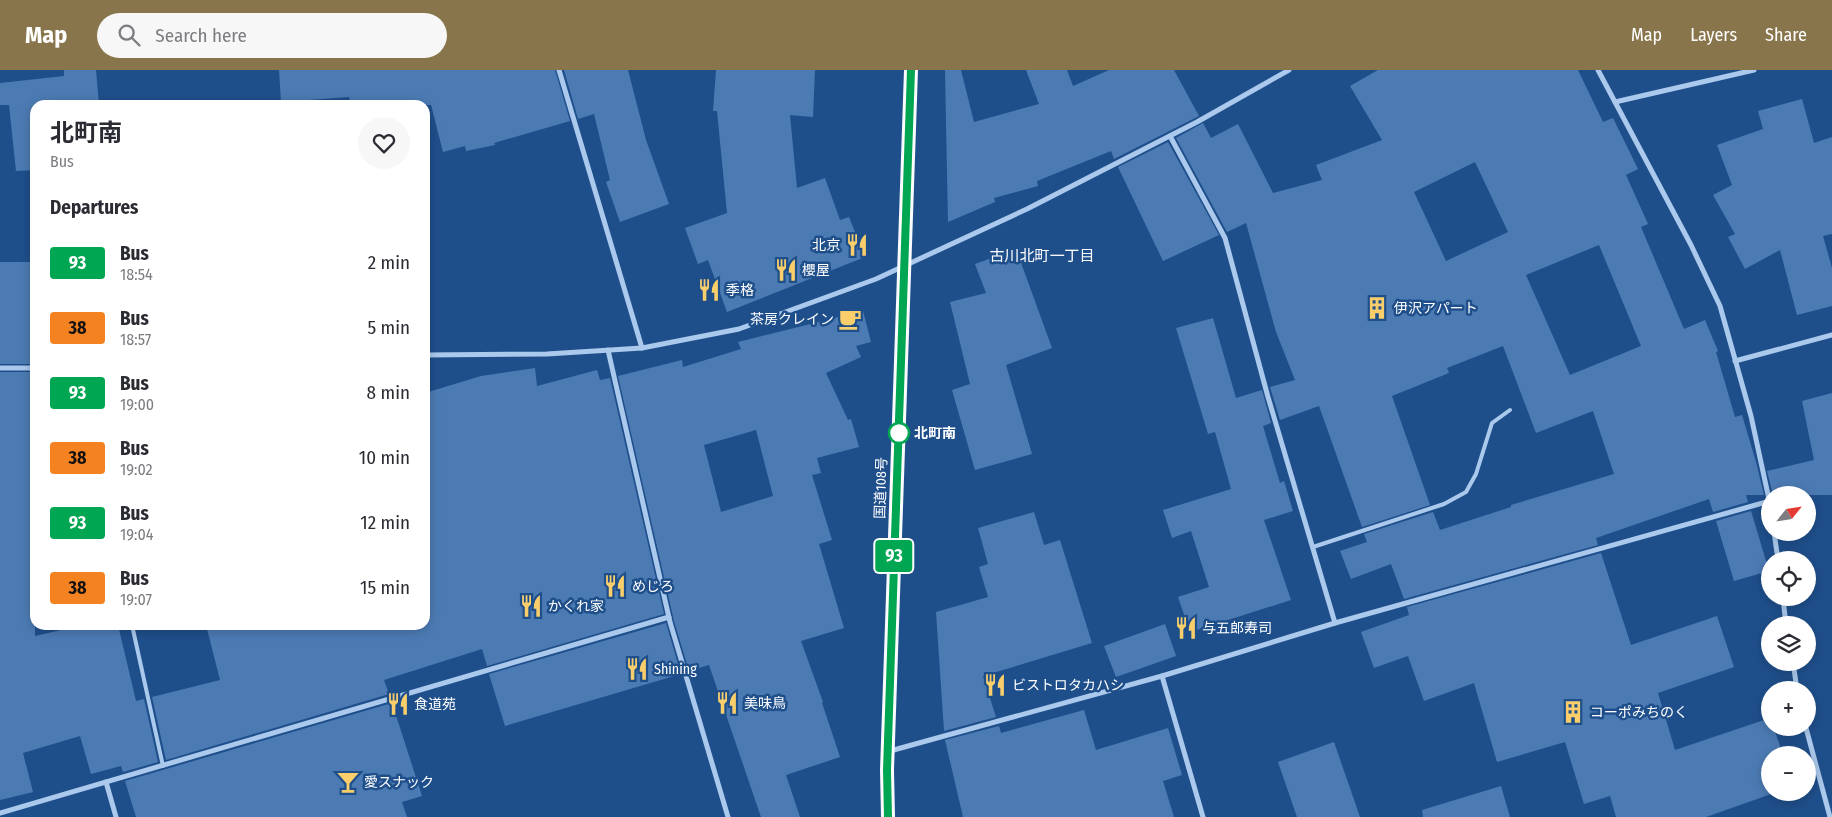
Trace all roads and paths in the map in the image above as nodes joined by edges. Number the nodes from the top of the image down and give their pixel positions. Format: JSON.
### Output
{"nodes":[{"id":1,"x":559,"y":70,"type":"edge"},
{"id":2,"x":911,"y":70,"type":"edge"},
{"id":3,"x":1289,"y":70,"type":"edge"},
{"id":4,"x":1598,"y":70,"type":"edge"},
{"id":5,"x":1754,"y":70,"type":"edge"},
{"id":6,"x":1615,"y":102,"type":"junction"},
{"id":7,"x":1170,"y":136,"type":"junction"},
{"id":8,"x":904,"y":265,"type":"junction"},
{"id":9,"x":1832,"y":335,"type":"edge"},
{"id":10,"x":642,"y":348,"type":"junction"},
{"id":11,"x":608,"y":350,"type":"junction"},
{"id":12,"x":430,"y":355,"type":"edge"},
{"id":13,"x":1735,"y":361,"type":"junction"},
{"id":14,"x":0,"y":368,"type":"edge"},
{"id":15,"x":30,"y":368,"type":"edge"},
{"id":16,"x":1510,"y":410,"type":"dead end"},
{"id":17,"x":1766,"y":486,"type":"edge"},
{"id":18,"x":1761,"y":505,"type":"edge"},
{"id":19,"x":1313,"y":547,"type":"junction"},
{"id":20,"x":669,"y":617,"type":"junction"},
{"id":21,"x":1335,"y":623,"type":"junction"},
{"id":22,"x":133,"y":630,"type":"edge"},
{"id":23,"x":1162,"y":676,"type":"junction"},
{"id":24,"x":1808,"y":736,"type":"edge"},
{"id":25,"x":888,"y":752,"type":"junction"},
{"id":26,"x":164,"y":766,"type":"junction"},
{"id":27,"x":106,"y":782,"type":"junction"},
{"id":28,"x":0,"y":813,"type":"edge"},
{"id":29,"x":116,"y":817,"type":"edge"},
{"id":30,"x":728,"y":817,"type":"edge"},
{"id":31,"x":888,"y":817,"type":"edge"},
{"id":32,"x":1203,"y":817,"type":"edge"},
{"id":33,"x":1830,"y":817,"type":"edge"}],
"edges":[{"from":1,"to":10,"type":"street"},
{"from":2,"to":8,"type":"highway","name":"国道108号"},
{"from":3,"to":7,"type":"street"},
{"from":4,"to":6,"type":"street"},
{"from":5,"to":6,"type":"street"},
{"from":6,"to":13,"type":"street"},
{"from":7,"to":8,"type":"street"},
{"from":7,"to":19,"type":"street"},
{"from":8,"to":10,"type":"street"},
{"from":8,"to":25,"type":"highway","name":"国道108号"},
{"from":9,"to":13,"type":"street"},
{"from":10,"to":11,"type":"street"},
{"from":11,"to":12,"type":"street"},
{"from":11,"to":20,"type":"street"},
{"from":13,"to":17,"type":"street"},
{"from":14,"to":15,"type":"street"},
{"from":16,"to":19,"type":"lane"},
{"from":18,"to":21,"type":"street"},
{"from":19,"to":21,"type":"street"},
{"from":20,"to":26,"type":"street"},
{"from":20,"to":30,"type":"street"},
{"from":21,"to":23,"type":"street"},
{"from":22,"to":26,"type":"lane"},
{"from":23,"to":25,"type":"street"},
{"from":23,"to":32,"type":"street"},
{"from":24,"to":33,"type":"street"},
{"from":25,"to":31,"type":"highway","name":"国道108号"},
{"from":26,"to":27,"type":"street"},
{"from":27,"to":28,"type":"street"},
{"from":27,"to":29,"type":"street"}]}
